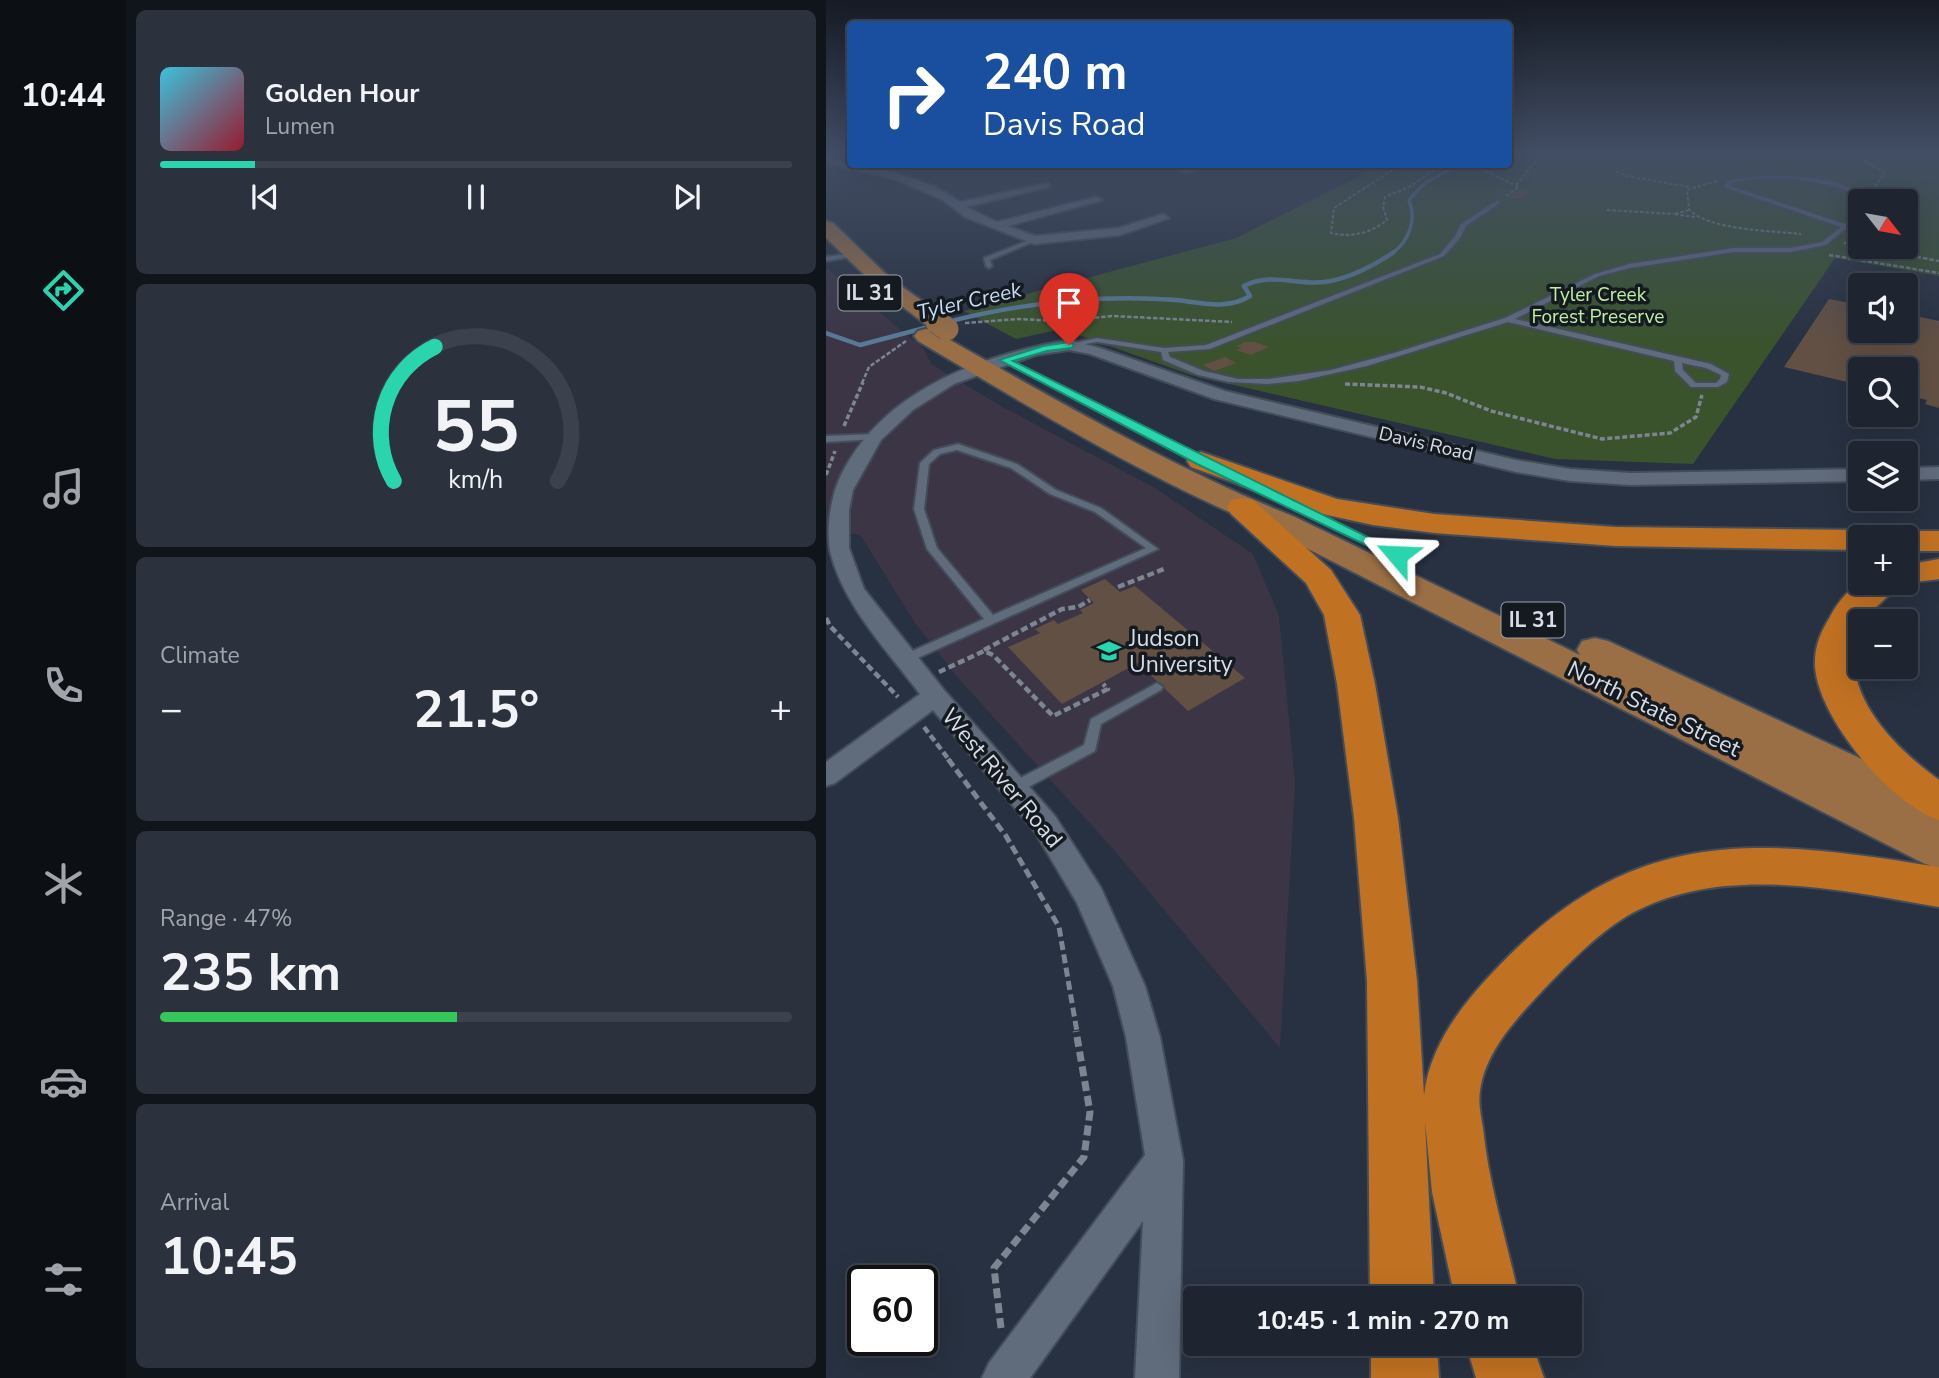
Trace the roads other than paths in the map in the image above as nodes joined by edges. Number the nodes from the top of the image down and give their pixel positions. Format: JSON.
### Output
{"nodes":[{"id":1,"x":972,"y":216,"type":"edge"},
{"id":2,"x":1032,"y":216,"type":"edge"},
{"id":3,"x":1476,"y":216,"type":"edge"},
{"id":4,"x":1815,"y":216,"type":"edge"},
{"id":5,"x":1163,"y":218,"type":"dead end"},
{"id":6,"x":1848,"y":224,"type":"edge"},
{"id":7,"x":994,"y":226,"type":"junction"},
{"id":8,"x":1845,"y":226,"type":"junction"},
{"id":9,"x":826,"y":227,"type":"edge"},
{"id":10,"x":1034,"y":240,"type":"junction"},
{"id":11,"x":853,"y":255,"type":"junction"},
{"id":12,"x":827,"y":258,"type":"edge"},
{"id":13,"x":989,"y":266,"type":"dead end"},
{"id":14,"x":1508,"y":320,"type":"junction"},
{"id":15,"x":931,"y":329,"type":"junction"},
{"id":16,"x":1069,"y":345,"type":"junction"},
{"id":17,"x":1164,"y":351,"type":"junction"},
{"id":18,"x":1678,"y":360,"type":"junction"},
{"id":19,"x":992,"y":364,"type":"junction"},
{"id":20,"x":874,"y":437,"type":"junction"},
{"id":21,"x":826,"y":439,"type":"edge"},
{"id":22,"x":1201,"y":461,"type":"junction"},
{"id":23,"x":1939,"y":473,"type":"edge"},
{"id":24,"x":1918,"y":474,"type":"edge"},
{"id":25,"x":1848,"y":475,"type":"edge"},
{"id":26,"x":1242,"y":507,"type":"junction"},
{"id":27,"x":1848,"y":540,"type":"edge"},
{"id":28,"x":1918,"y":541,"type":"edge"},
{"id":29,"x":1939,"y":541,"type":"edge"},
{"id":30,"x":1939,"y":569,"type":"edge"},
{"id":31,"x":1918,"y":573,"type":"edge"},
{"id":32,"x":1866,"y":595,"type":"edge"},
{"id":33,"x":991,"y":620,"type":"junction"},
{"id":34,"x":905,"y":659,"type":"junction"},
{"id":35,"x":1157,"y":687,"type":"dead end"},
{"id":36,"x":916,"y":696,"type":"junction"},
{"id":37,"x":826,"y":776,"type":"edge"},
{"id":38,"x":1014,"y":788,"type":"junction"},
{"id":39,"x":1939,"y":803,"type":"edge"},
{"id":40,"x":1939,"y":815,"type":"edge"},
{"id":41,"x":1939,"y":850,"type":"edge"},
{"id":42,"x":1939,"y":887,"type":"edge"},
{"id":43,"x":1164,"y":1160,"type":"junction"},
{"id":44,"x":1402,"y":1286,"type":"edge"},
{"id":45,"x":1484,"y":1286,"type":"edge"},
{"id":46,"x":1404,"y":1356,"type":"edge"},
{"id":47,"x":1503,"y":1356,"type":"edge"},
{"id":48,"x":1008,"y":1372,"type":"edge"},
{"id":49,"x":1157,"y":1378,"type":"edge"},
{"id":50,"x":1405,"y":1378,"type":"edge"},
{"id":51,"x":1510,"y":1378,"type":"edge"}],
"edges":[{"from":1,"to":7,"type":"street"},
{"from":2,"to":7,"type":"street"},
{"from":3,"to":17,"type":"lane"},
{"from":4,"to":8,"type":"lane"},
{"from":5,"to":10,"type":"street"},
{"from":6,"to":8,"type":"lane"},
{"from":7,"to":10,"type":"street"},
{"from":8,"to":14,"type":"lane"},
{"from":9,"to":11,"type":"main road","name":"North State Street","number":"IL 31"},
{"from":10,"to":13,"type":"lane"},
{"from":11,"to":12,"type":"lane"},
{"from":11,"to":15,"type":"main road","name":"North State Street","number":"IL 31"},
{"from":12,"to":15,"type":"main road","name":"North State Street","number":"IL 31"},
{"from":14,"to":17,"type":"lane"},
{"from":14,"to":18,"type":"lane"},
{"from":15,"to":19,"type":"main road","name":"North State Street","number":"IL 31"},
{"from":16,"to":17,"type":"lane"},
{"from":16,"to":19,"type":"street","name":"Davis Road"},
{"from":16,"to":25,"type":"street","name":"Davis Road"},
{"from":18,"to":18,"type":"lane"},
{"from":19,"to":20,"type":"street","name":"West River Road"},
{"from":19,"to":22,"type":"main road","name":"North State Street","number":"IL 31"},
{"from":19,"to":26,"type":"main road","name":"North State Street","number":"IL 31"},
{"from":20,"to":21,"type":"lane"},
{"from":20,"to":34,"type":"street","name":"West River Road"},
{"from":22,"to":27,"type":"highway"},
{"from":22,"to":40,"type":"main road","name":"North State Street","number":"IL 31"},
{"from":23,"to":24,"type":"street"},
{"from":26,"to":41,"type":"main road","name":"North State Street","number":"IL 31"},
{"from":26,"to":44,"type":"highway"},
{"from":28,"to":29,"type":"highway"},
{"from":30,"to":31,"type":"highway"},
{"from":32,"to":39,"type":"highway"},
{"from":33,"to":33,"type":"lane"},
{"from":33,"to":34,"type":"lane"},
{"from":34,"to":36,"type":"street","name":"West River Road"},
{"from":35,"to":38,"type":"lane"},
{"from":36,"to":37,"type":"street"},
{"from":36,"to":38,"type":"street","name":"West River Road"},
{"from":38,"to":43,"type":"street","name":"West River Road"},
{"from":42,"to":45,"type":"highway"},
{"from":43,"to":48,"type":"street"},
{"from":43,"to":49,"type":"street","name":"West River Road"},
{"from":46,"to":50,"type":"highway"},
{"from":47,"to":51,"type":"highway"}]}
